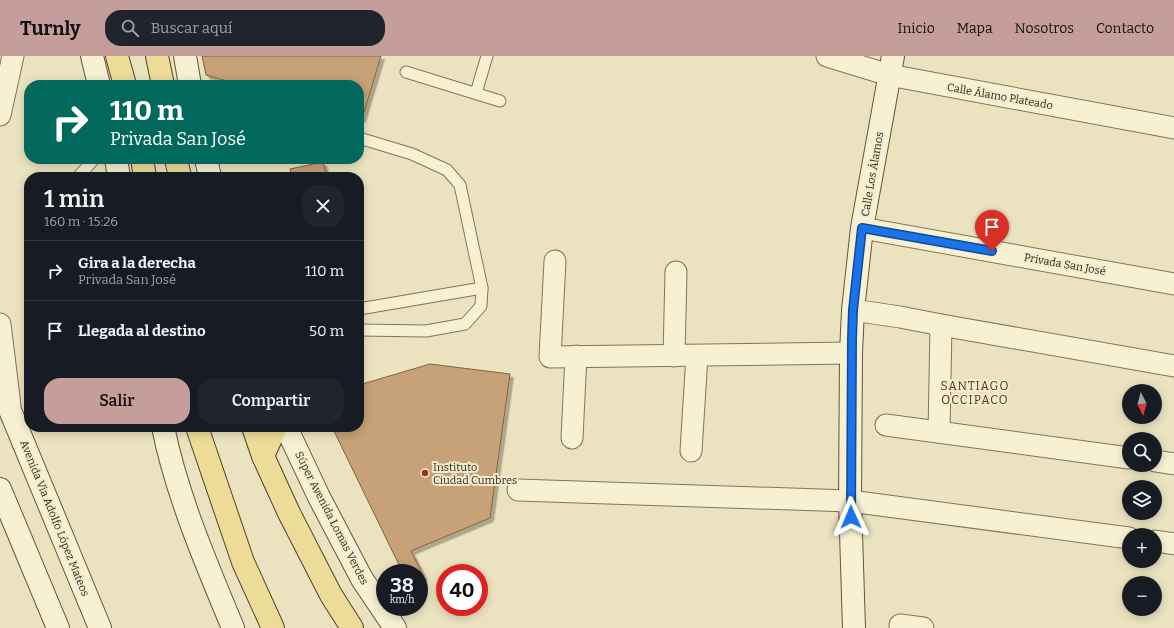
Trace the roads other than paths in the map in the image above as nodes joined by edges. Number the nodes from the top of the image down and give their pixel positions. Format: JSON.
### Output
{"nodes":[{"id":1,"x":13,"y":56,"type":"edge"},
{"id":2,"x":92,"y":56,"type":"edge"},
{"id":3,"x":117,"y":56,"type":"edge"},
{"id":4,"x":157,"y":56,"type":"edge"},
{"id":5,"x":185,"y":56,"type":"edge"},
{"id":6,"x":487,"y":56,"type":"edge"},
{"id":7,"x":827,"y":56,"type":"edge"},
{"id":8,"x":891,"y":66,"type":"edge"},
{"id":9,"x":406,"y":72,"type":"dead end"},
{"id":10,"x":98,"y":80,"type":"edge"},
{"id":11,"x":124,"y":80,"type":"edge"},
{"id":12,"x":162,"y":80,"type":"edge"},
{"id":13,"x":189,"y":80,"type":"edge"},
{"id":14,"x":476,"y":93,"type":"junction"},
{"id":15,"x":500,"y":101,"type":"dead end"},
{"id":16,"x":0,"y":115,"type":"edge"},
{"id":17,"x":1174,"y":128,"type":"edge"},
{"id":18,"x":364,"y":140,"type":"edge"},
{"id":19,"x":90,"y":164,"type":"edge"},
{"id":20,"x":82,"y":172,"type":"edge"},
{"id":21,"x":862,"y":228,"type":"junction"},
{"id":22,"x":556,"y":262,"type":"dead end"},
{"id":23,"x":676,"y":272,"type":"dead end"},
{"id":24,"x":1174,"y":284,"type":"edge"},
{"id":25,"x":482,"y":288,"type":"junction"},
{"id":26,"x":364,"y":308,"type":"edge"},
{"id":27,"x":853,"y":310,"type":"junction"},
{"id":28,"x":0,"y":324,"type":"edge"},
{"id":29,"x":942,"y":325,"type":"junction"},
{"id":30,"x":364,"y":330,"type":"edge"},
{"id":31,"x":852,"y":353,"type":"junction"},
{"id":32,"x":576,"y":356,"type":"junction"},
{"id":33,"x":674,"y":356,"type":"junction"},
{"id":34,"x":697,"y":356,"type":"junction"},
{"id":35,"x":1174,"y":366,"type":"edge"},
{"id":36,"x":0,"y":386,"type":"edge"},
{"id":37,"x":11,"y":412,"type":"junction"},
{"id":38,"x":886,"y":425,"type":"dead end"},
{"id":39,"x":163,"y":432,"type":"edge"},
{"id":40,"x":199,"y":432,"type":"edge"},
{"id":41,"x":255,"y":432,"type":"edge"},
{"id":42,"x":274,"y":432,"type":"edge"},
{"id":43,"x":288,"y":432,"type":"edge"},
{"id":44,"x":939,"y":432,"type":"junction"},
{"id":45,"x":572,"y":438,"type":"dead end"},
{"id":46,"x":691,"y":451,"type":"dead end"},
{"id":47,"x":263,"y":456,"type":"junction"},
{"id":48,"x":1122,"y":457,"type":"edge"},
{"id":49,"x":1162,"y":462,"type":"edge"},
{"id":50,"x":1174,"y":464,"type":"edge"},
{"id":51,"x":0,"y":489,"type":"edge"},
{"id":52,"x":518,"y":490,"type":"dead end"},
{"id":53,"x":850,"y":501,"type":"junction"},
{"id":54,"x":1122,"y":537,"type":"edge"},
{"id":55,"x":1162,"y":542,"type":"edge"},
{"id":56,"x":1174,"y":544,"type":"edge"},
{"id":57,"x":268,"y":623,"type":"edge"},
{"id":58,"x":900,"y":625,"type":"dead end"},
{"id":59,"x":58,"y":628,"type":"edge"},
{"id":60,"x":100,"y":628,"type":"edge"},
{"id":61,"x":233,"y":628,"type":"edge"},
{"id":62,"x":352,"y":628,"type":"edge"},
{"id":63,"x":395,"y":628,"type":"edge"},
{"id":64,"x":854,"y":628,"type":"edge"},
{"id":65,"x":922,"y":628,"type":"edge"}],
"edges":[{"from":1,"to":16,"type":"street"},
{"from":2,"to":10,"type":"main road"},
{"from":3,"to":11,"type":"main road"},
{"from":4,"to":12,"type":"main road"},
{"from":5,"to":13,"type":"main road"},
{"from":6,"to":14,"type":"lane"},
{"from":7,"to":8,"type":"street","name":"Calle Álamo Plateado"},
{"from":8,"to":17,"type":"street","name":"Calle Álamo Plateado"},
{"from":8,"to":21,"type":"main road","name":"Calle Los Álamos"},
{"from":9,"to":14,"type":"lane"},
{"from":14,"to":15,"type":"lane"},
{"from":18,"to":25,"type":"lane"},
{"from":19,"to":20,"type":"lane"},
{"from":21,"to":24,"type":"street","name":"Privada San José"},
{"from":21,"to":27,"type":"main road","name":"Calle Los Álamos"},
{"from":22,"to":32,"type":"street"},
{"from":23,"to":33,"type":"street"},
{"from":25,"to":26,"type":"lane"},
{"from":25,"to":30,"type":"lane"},
{"from":27,"to":29,"type":"street"},
{"from":27,"to":31,"type":"main road","name":"Calle Los Álamos"},
{"from":28,"to":37,"type":"street"},
{"from":29,"to":35,"type":"street"},
{"from":29,"to":44,"type":"street"},
{"from":31,"to":34,"type":"street"},
{"from":31,"to":53,"type":"main road","name":"Calle Los Álamos"},
{"from":32,"to":33,"type":"street"},
{"from":32,"to":45,"type":"street"},
{"from":33,"to":34,"type":"street"},
{"from":34,"to":46,"type":"street"},
{"from":36,"to":37,"type":"main road","name":"Avenida Via Adolfo López Mateos"},
{"from":37,"to":60,"type":"main road","name":"Avenida Via Adolfo López Mateos"},
{"from":38,"to":44,"type":"street"},
{"from":39,"to":61,"type":"main road"},
{"from":40,"to":57,"type":"main road"},
{"from":41,"to":47,"type":"main road"},
{"from":42,"to":47,"type":"main road"},
{"from":43,"to":63,"type":"main road","name":"Súper Avenida Lomas Verdes"},
{"from":44,"to":48,"type":"street"},
{"from":47,"to":62,"type":"main road"},
{"from":49,"to":50,"type":"street"},
{"from":51,"to":59,"type":"main road"},
{"from":52,"to":53,"type":"street"},
{"from":53,"to":54,"type":"street"},
{"from":53,"to":64,"type":"main road","name":"Calle Los Álamos"},
{"from":55,"to":56,"type":"street"},
{"from":58,"to":65,"type":"street"}]}
